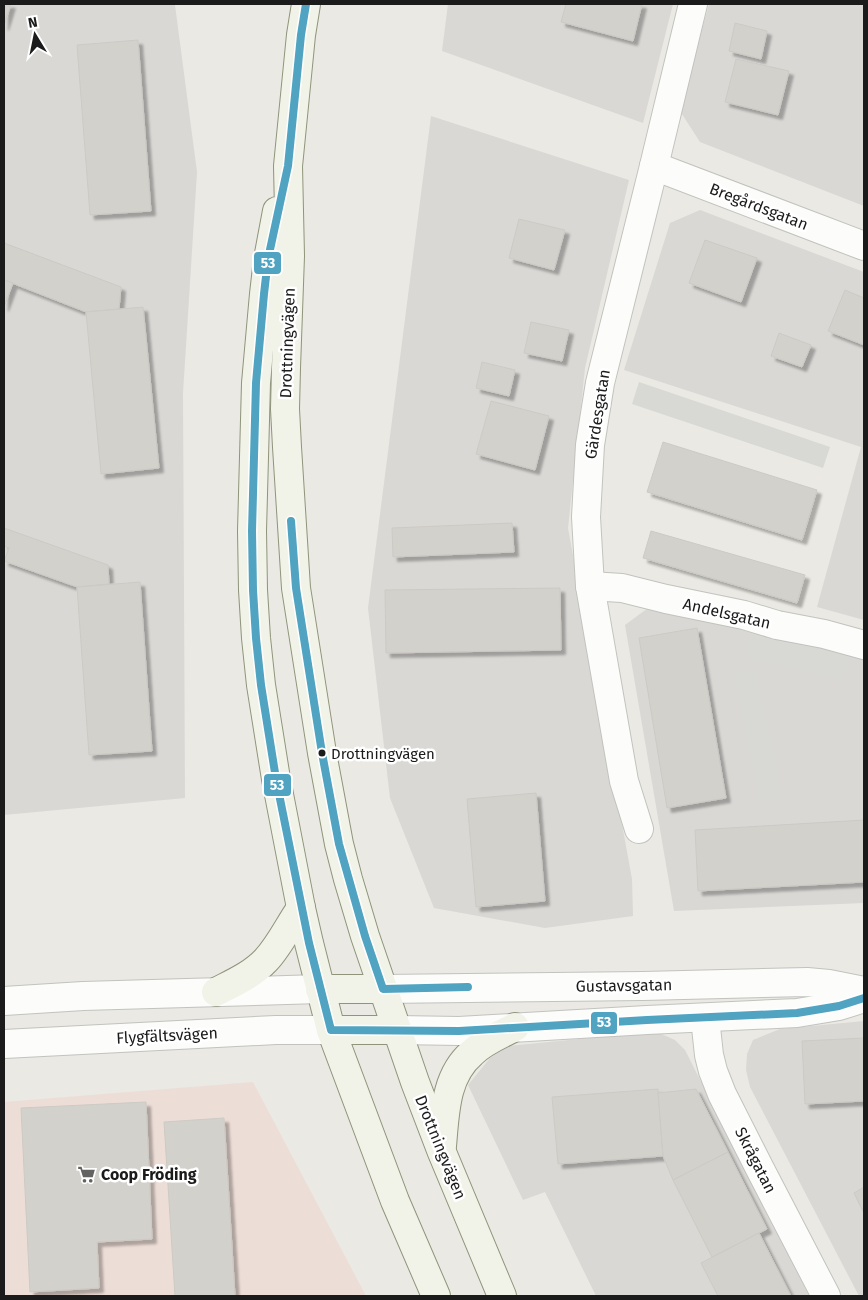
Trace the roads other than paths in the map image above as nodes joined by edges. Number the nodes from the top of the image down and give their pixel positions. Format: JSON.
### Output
{"nodes":[{"id":1,"x":306,"y":4,"type":"edge"},
{"id":2,"x":693,"y":4,"type":"edge"},
{"id":3,"x":288,"y":166,"type":"junction"},
{"id":4,"x":654,"y":166,"type":"junction"},
{"id":5,"x":864,"y":246,"type":"edge"},
{"id":6,"x":590,"y":586,"type":"junction"},
{"id":7,"x":864,"y":645,"type":"edge"},
{"id":8,"x":639,"y":829,"type":"dead end"},
{"id":9,"x":302,"y":908,"type":"junction"},
{"id":10,"x":704,"y":984,"type":"junction"},
{"id":11,"x":320,"y":989,"type":"junction"},
{"id":12,"x":383,"y":989,"type":"junction"},
{"id":13,"x":864,"y":991,"type":"edge"},
{"id":14,"x":216,"y":992,"type":"junction"},
{"id":15,"x":864,"y":998,"type":"edge"},
{"id":16,"x":4,"y":1001,"type":"edge"},
{"id":17,"x":705,"y":1018,"type":"junction"},
{"id":18,"x":515,"y":1027,"type":"junction"},
{"id":19,"x":331,"y":1030,"type":"junction"},
{"id":20,"x":397,"y":1030,"type":"junction"},
{"id":21,"x":4,"y":1044,"type":"edge"},
{"id":22,"x":441,"y":1150,"type":"junction"},
{"id":23,"x":436,"y":1296,"type":"edge"},
{"id":24,"x":502,"y":1296,"type":"edge"},
{"id":25,"x":826,"y":1296,"type":"edge"}],
"edges":[{"from":1,"to":3,"type":"main road","name":"Drottningvägen"},
{"from":2,"to":4,"type":"street","name":"Gärdesgatan"},
{"from":3,"to":9,"type":"main road","name":"Drottningvägen"},
{"from":3,"to":12,"type":"main road","name":"Drottningvägen"},
{"from":4,"to":5,"type":"street","name":"Bregårdsgatan"},
{"from":4,"to":6,"type":"street","name":"Gärdesgatan"},
{"from":6,"to":7,"type":"street","name":"Andelsgatan"},
{"from":6,"to":8,"type":"street","name":"Gärdesgatan"},
{"from":9,"to":11,"type":"main road","name":"Drottningvägen"},
{"from":9,"to":14,"type":"main road"},
{"from":10,"to":12,"type":"street","name":"Gustavsgatan"},
{"from":10,"to":13,"type":"street","name":"Gustavsgatan"},
{"from":10,"to":17,"type":"street","name":"Skrågatan"},
{"from":11,"to":12,"type":"main road"},
{"from":11,"to":14,"type":"street"},
{"from":11,"to":19,"type":"main road","name":"Drottningvägen"},
{"from":12,"to":20,"type":"main road","name":"Drottningvägen"},
{"from":14,"to":16,"type":"street"},
{"from":15,"to":17,"type":"street"},
{"from":17,"to":18,"type":"street"},
{"from":17,"to":25,"type":"street","name":"Skrågatan"},
{"from":18,"to":20,"type":"street"},
{"from":18,"to":22,"type":"main road"},
{"from":19,"to":20,"type":"main road"},
{"from":19,"to":21,"type":"street","name":"Flygfältsvägen"},
{"from":19,"to":23,"type":"main road","name":"Drottningvägen"},
{"from":20,"to":22,"type":"main road","name":"Drottningvägen"},
{"from":22,"to":24,"type":"main road","name":"Drottningvägen"}]}
